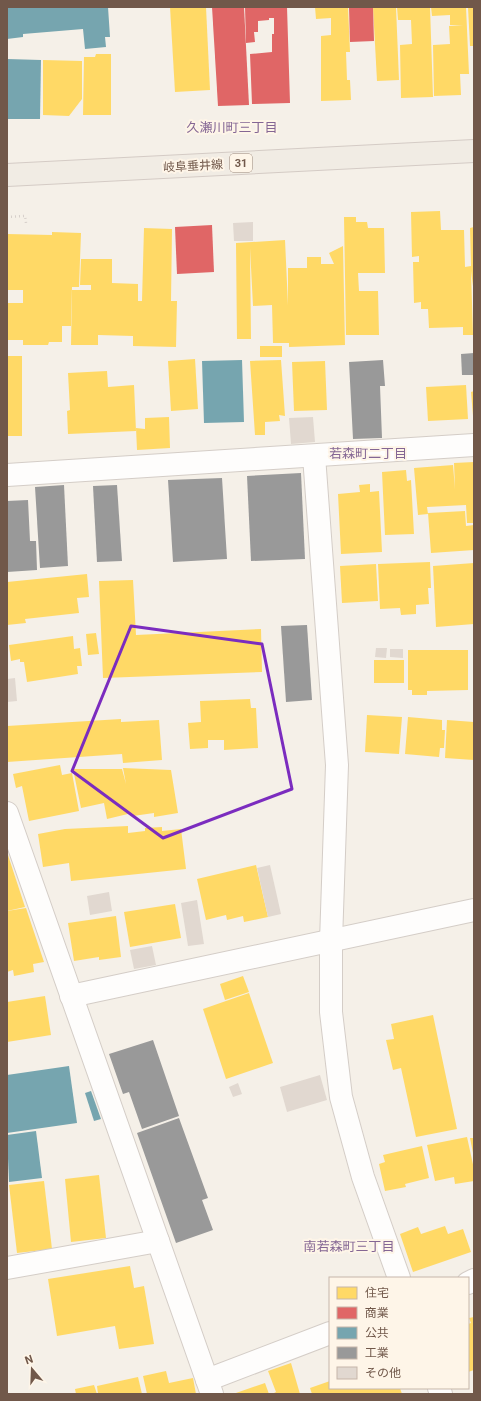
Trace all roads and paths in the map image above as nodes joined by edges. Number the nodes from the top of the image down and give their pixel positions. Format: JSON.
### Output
{"nodes":[{"id":1,"x":474,"y":152,"type":"edge"},
{"id":2,"x":7,"y":175,"type":"edge"},
{"id":3,"x":7,"y":217,"type":"edge"},
{"id":4,"x":26,"y":223,"type":"dead end"},
{"id":5,"x":474,"y":445,"type":"edge"},
{"id":6,"x":314,"y":456,"type":"junction"},
{"id":7,"x":7,"y":475,"type":"edge"},
{"id":8,"x":9,"y":826,"type":"edge"},
{"id":9,"x":474,"y":910,"type":"edge"},
{"id":10,"x":331,"y":941,"type":"junction"},
{"id":11,"x":71,"y":996,"type":"junction"},
{"id":12,"x":158,"y":1241,"type":"junction"},
{"id":13,"x":7,"y":1268,"type":"edge"},
{"id":14,"x":399,"y":1277,"type":"edge"},
{"id":15,"x":329,"y":1333,"type":"edge"},
{"id":16,"x":210,"y":1387,"type":"edge"}],
"edges":[{"from":1,"to":2,"type":"main road","name":"岐阜垂井線","number":"31"},
{"from":3,"to":4,"type":"path"},
{"from":5,"to":6,"type":"street"},
{"from":6,"to":7,"type":"street"},
{"from":6,"to":10,"type":"street"},
{"from":8,"to":11,"type":"street"},
{"from":9,"to":10,"type":"street"},
{"from":10,"to":11,"type":"street"},
{"from":10,"to":14,"type":"street"},
{"from":11,"to":12,"type":"street"},
{"from":12,"to":13,"type":"street"},
{"from":12,"to":16,"type":"street"},
{"from":15,"to":16,"type":"street"}]}
